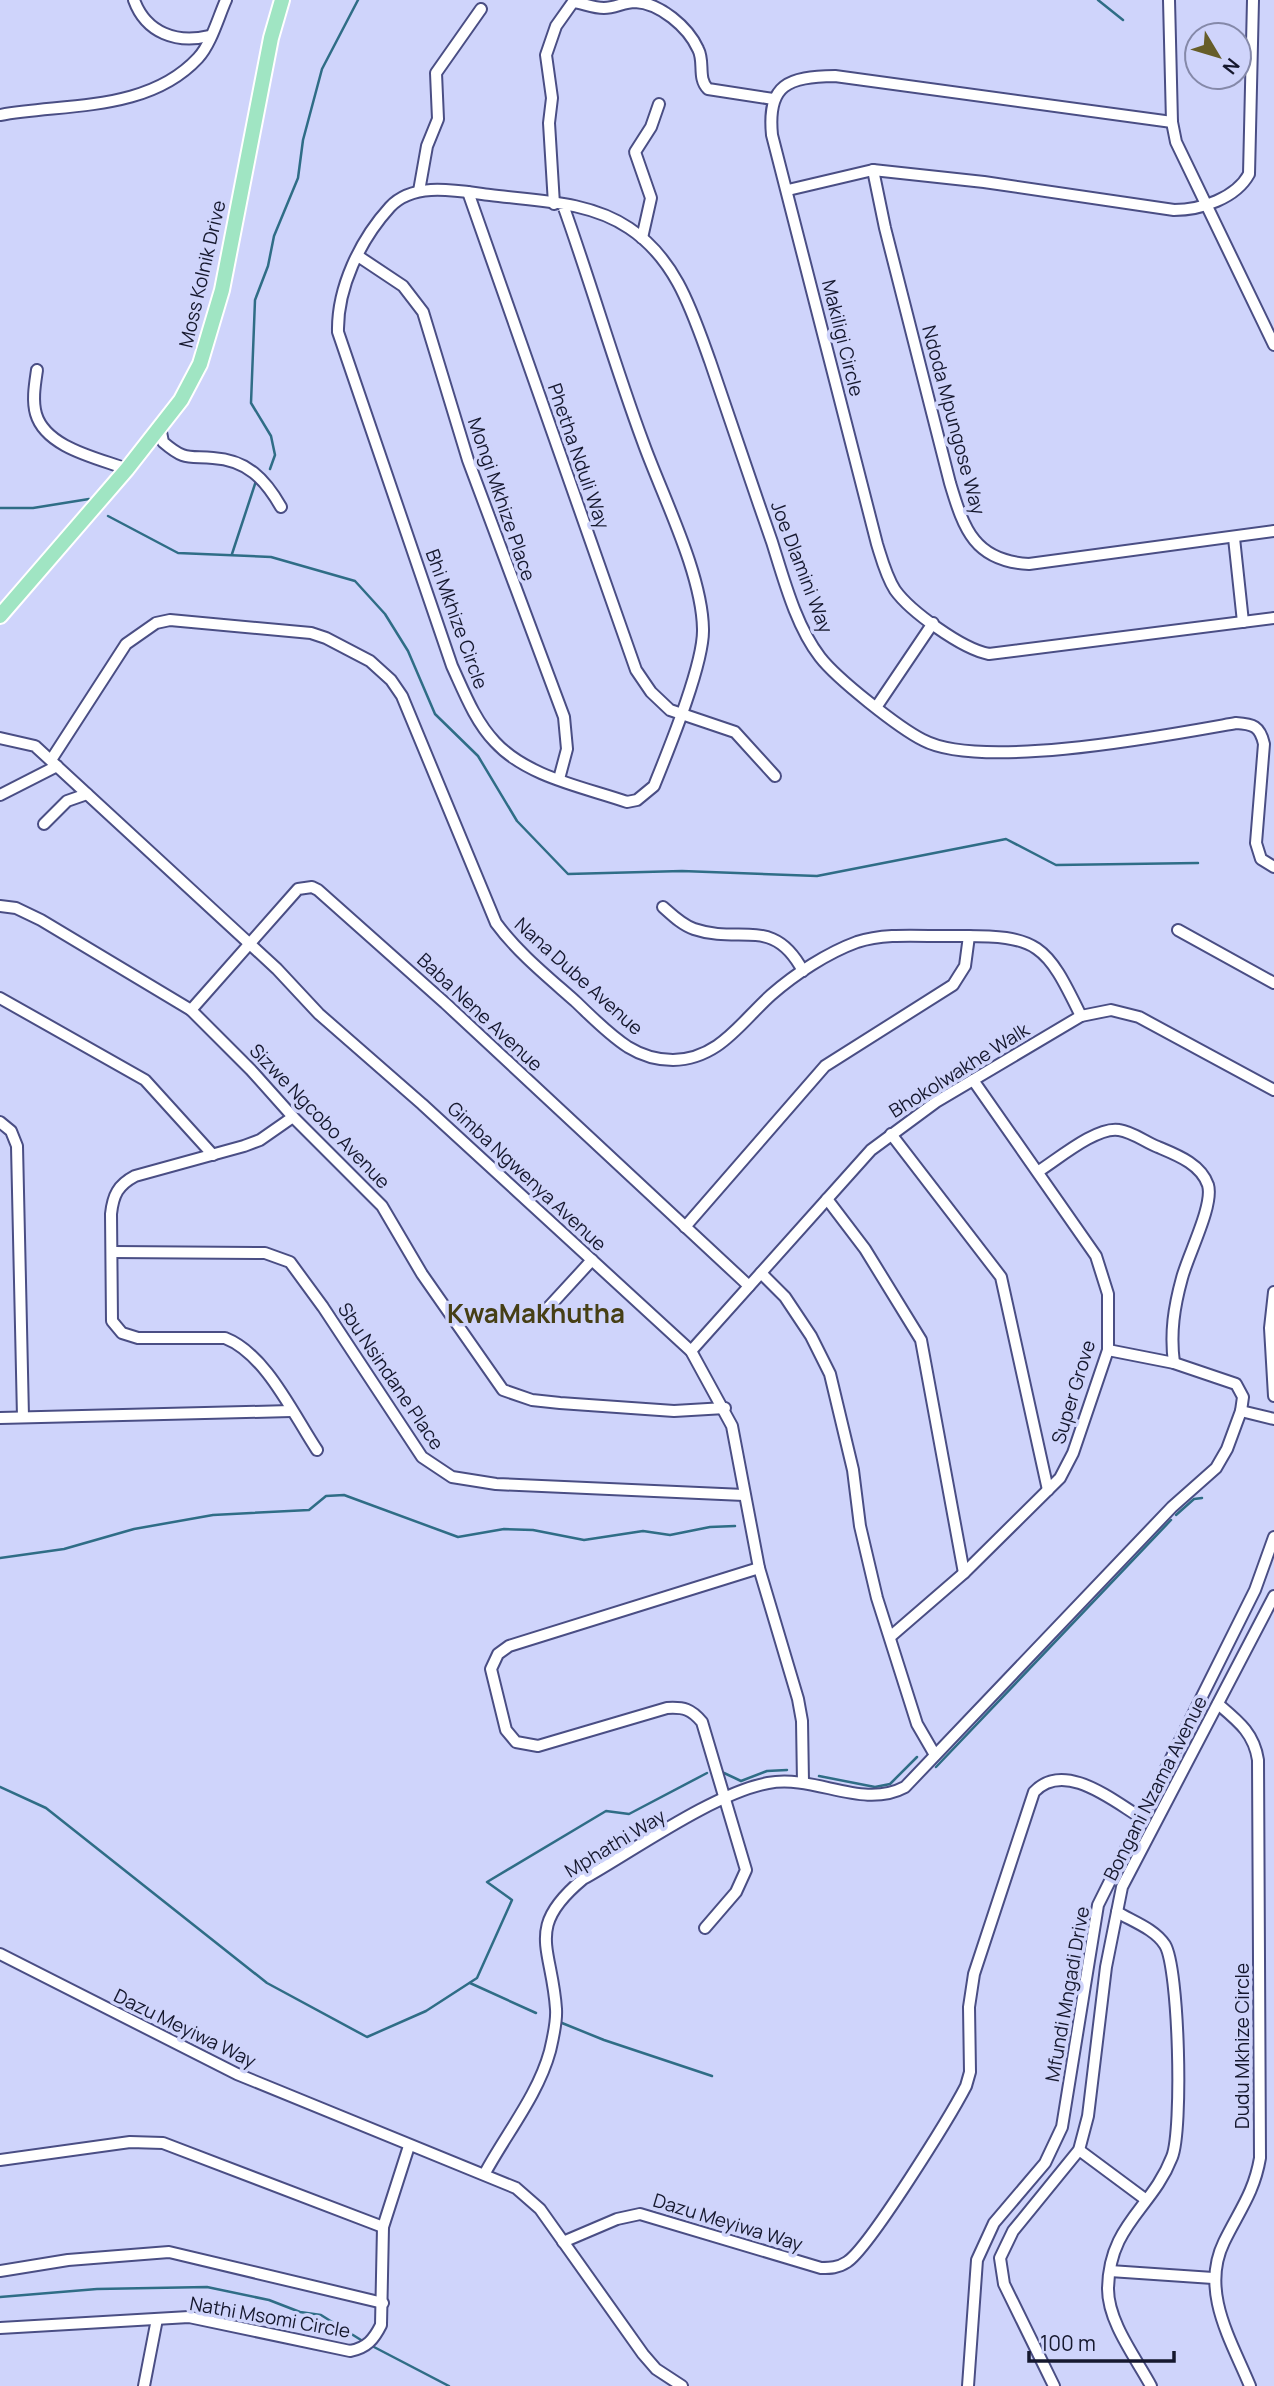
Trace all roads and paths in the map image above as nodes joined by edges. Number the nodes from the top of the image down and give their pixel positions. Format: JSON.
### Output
{"nodes":[{"id":1,"x":134,"y":0,"type":"edge"},
{"id":2,"x":226,"y":0,"type":"edge"},
{"id":3,"x":282,"y":0,"type":"edge"},
{"id":4,"x":1170,"y":0,"type":"edge"},
{"id":5,"x":1253,"y":0,"type":"edge"},
{"id":6,"x":481,"y":9,"type":"dead end"},
{"id":7,"x":209,"y":36,"type":"junction"},
{"id":8,"x":773,"y":99,"type":"junction"},
{"id":9,"x":659,"y":104,"type":"dead end"},
{"id":10,"x":0,"y":115,"type":"edge"},
{"id":11,"x":1172,"y":122,"type":"junction"},
{"id":12,"x":873,"y":170,"type":"junction"},
{"id":13,"x":788,"y":190,"type":"junction"},
{"id":14,"x":419,"y":191,"type":"junction"},
{"id":15,"x":468,"y":192,"type":"junction"},
{"id":16,"x":558,"y":204,"type":"junction"},
{"id":17,"x":1204,"y":206,"type":"junction"},
{"id":18,"x":642,"y":238,"type":"junction"},
{"id":19,"x":358,"y":256,"type":"junction"},
{"id":20,"x":1274,"y":345,"type":"edge"},
{"id":21,"x":37,"y":370,"type":"dead end"},
{"id":22,"x":160,"y":427,"type":"junction"},
{"id":23,"x":127,"y":469,"type":"junction"},
{"id":24,"x":281,"y":506,"type":"dead end"},
{"id":25,"x":1274,"y":531,"type":"edge"},
{"id":26,"x":1234,"y":538,"type":"junction"},
{"id":27,"x":0,"y":616,"type":"edge"},
{"id":28,"x":1274,"y":618,"type":"edge"},
{"id":29,"x":1243,"y":622,"type":"junction"},
{"id":30,"x":933,"y":623,"type":"junction"},
{"id":31,"x":877,"y":706,"type":"junction"},
{"id":32,"x":679,"y":715,"type":"junction"},
{"id":33,"x":0,"y":738,"type":"edge"},
{"id":34,"x":54,"y":763,"type":"junction"},
{"id":35,"x":775,"y":776,"type":"dead end"},
{"id":36,"x":559,"y":779,"type":"junction"},
{"id":37,"x":87,"y":794,"type":"junction"},
{"id":38,"x":0,"y":795,"type":"edge"},
{"id":39,"x":44,"y":824,"type":"dead end"},
{"id":40,"x":1274,"y":867,"type":"edge"},
{"id":41,"x":0,"y":906,"type":"edge"},
{"id":42,"x":663,"y":907,"type":"dead end"},
{"id":43,"x":1178,"y":930,"type":"dead end"},
{"id":44,"x":969,"y":936,"type":"junction"},
{"id":45,"x":250,"y":946,"type":"junction"},
{"id":46,"x":803,"y":971,"type":"junction"},
{"id":47,"x":1274,"y":983,"type":"edge"},
{"id":48,"x":0,"y":998,"type":"edge"},
{"id":49,"x":191,"y":1010,"type":"junction"},
{"id":50,"x":1081,"y":1016,"type":"junction"},
{"id":51,"x":973,"y":1080,"type":"junction"},
{"id":52,"x":1274,"y":1090,"type":"edge"},
{"id":53,"x":293,"y":1116,"type":"junction"},
{"id":54,"x":0,"y":1122,"type":"edge"},
{"id":55,"x":891,"y":1133,"type":"junction"},
{"id":56,"x":213,"y":1155,"type":"junction"},
{"id":57,"x":1039,"y":1171,"type":"junction"},
{"id":58,"x":827,"y":1199,"type":"junction"},
{"id":59,"x":685,"y":1227,"type":"junction"},
{"id":60,"x":113,"y":1252,"type":"junction"},
{"id":61,"x":593,"y":1260,"type":"junction"},
{"id":62,"x":761,"y":1273,"type":"junction"},
{"id":63,"x":749,"y":1286,"type":"junction"},
{"id":64,"x":1274,"y":1292,"type":"edge"},
{"id":65,"x":547,"y":1309,"type":"dead end"},
{"id":66,"x":1108,"y":1350,"type":"junction"},
{"id":67,"x":691,"y":1351,"type":"junction"},
{"id":68,"x":1174,"y":1363,"type":"junction"},
{"id":69,"x":1274,"y":1396,"type":"edge"},
{"id":70,"x":725,"y":1408,"type":"junction"},
{"id":71,"x":291,"y":1410,"type":"junction"},
{"id":72,"x":1241,"y":1411,"type":"junction"},
{"id":73,"x":23,"y":1417,"type":"junction"},
{"id":74,"x":0,"y":1418,"type":"edge"},
{"id":75,"x":1274,"y":1419,"type":"edge"},
{"id":76,"x":317,"y":1450,"type":"dead end"},
{"id":77,"x":1048,"y":1490,"type":"junction"},
{"id":78,"x":744,"y":1495,"type":"junction"},
{"id":79,"x":1274,"y":1537,"type":"edge"},
{"id":80,"x":759,"y":1568,"type":"junction"},
{"id":81,"x":964,"y":1573,"type":"junction"},
{"id":82,"x":1274,"y":1596,"type":"edge"},
{"id":83,"x":890,"y":1637,"type":"junction"},
{"id":84,"x":1219,"y":1704,"type":"junction"},
{"id":85,"x":935,"y":1755,"type":"junction"},
{"id":86,"x":803,"y":1782,"type":"junction"},
{"id":87,"x":724,"y":1798,"type":"junction"},
{"id":88,"x":1140,"y":1817,"type":"junction"},
{"id":89,"x":1117,"y":1912,"type":"junction"},
{"id":90,"x":705,"y":1928,"type":"dead end"},
{"id":91,"x":0,"y":1954,"type":"edge"},
{"id":92,"x":1260,"y":2002,"type":"junction"},
{"id":93,"x":1274,"y":2003,"type":"edge"},
{"id":94,"x":409,"y":2146,"type":"junction"},
{"id":95,"x":1079,"y":2150,"type":"junction"},
{"id":96,"x":0,"y":2160,"type":"edge"},
{"id":97,"x":485,"y":2173,"type":"junction"},
{"id":98,"x":1145,"y":2199,"type":"junction"},
{"id":99,"x":383,"y":2227,"type":"junction"},
{"id":100,"x":563,"y":2242,"type":"junction"},
{"id":101,"x":0,"y":2271,"type":"edge"},
{"id":102,"x":1110,"y":2271,"type":"junction"},
{"id":103,"x":1213,"y":2278,"type":"junction"},
{"id":104,"x":383,"y":2303,"type":"junction"},
{"id":105,"x":157,"y":2319,"type":"junction"},
{"id":106,"x":0,"y":2328,"type":"edge"},
{"id":107,"x":144,"y":2386,"type":"edge"},
{"id":108,"x":682,"y":2386,"type":"edge"},
{"id":109,"x":968,"y":2386,"type":"edge"},
{"id":110,"x":1054,"y":2386,"type":"edge"},
{"id":111,"x":1151,"y":2386,"type":"edge"},
{"id":112,"x":1250,"y":2386,"type":"edge"}],
"edges":[{"from":1,"to":7,"type":"street"},
{"from":2,"to":7,"type":"street"},
{"from":3,"to":22,"type":"main road","name":"Moss Kolnik Drive"},
{"from":4,"to":11,"type":"street"},
{"from":5,"to":17,"type":"street"},
{"from":6,"to":14,"type":"street"},
{"from":7,"to":10,"type":"street"},
{"from":8,"to":11,"type":"street"},
{"from":8,"to":13,"type":"street","name":"Makiligi Circle"},
{"from":8,"to":16,"type":"street","name":"Bhi Mkhize Circle"},
{"from":9,"to":18,"type":"street"},
{"from":11,"to":17,"type":"street"},
{"from":12,"to":13,"type":"street"},
{"from":12,"to":17,"type":"street"},
{"from":12,"to":26,"type":"street","name":"Ndoda Mpungose Way"},
{"from":13,"to":30,"type":"street","name":"Makiligi Circle"},
{"from":14,"to":15,"type":"street"},
{"from":14,"to":19,"type":"street","name":"Bhi Mkhize Circle"},
{"from":15,"to":16,"type":"street"},
{"from":15,"to":32,"type":"street","name":"Phetha Nduli Way"},
{"from":16,"to":18,"type":"street"},
{"from":16,"to":32,"type":"street","name":"Bhi Mkhize Circle"},
{"from":17,"to":20,"type":"street"},
{"from":18,"to":31,"type":"street","name":"Joe Dlamini Way"},
{"from":19,"to":36,"type":"street","name":"Mongi Mkhize Place"},
{"from":19,"to":36,"type":"street","name":"Bhi Mkhize Circle"},
{"from":21,"to":23,"type":"street"},
{"from":22,"to":23,"type":"main road","name":"Moss Kolnik Drive"},
{"from":22,"to":24,"type":"street"},
{"from":23,"to":27,"type":"main road","name":"Moss Kolnik Drive"},
{"from":25,"to":26,"type":"street","name":"Ndoda Mpungose Way"},
{"from":26,"to":29,"type":"street"},
{"from":28,"to":29,"type":"street","name":"Makiligi Circle"},
{"from":29,"to":30,"type":"street","name":"Makiligi Circle"},
{"from":30,"to":31,"type":"street"},
{"from":31,"to":40,"type":"street","name":"Joe Dlamini Way"},
{"from":32,"to":35,"type":"street"},
{"from":32,"to":36,"type":"street","name":"Bhi Mkhize Circle"},
{"from":33,"to":34,"type":"street","name":"Gimba Ngwenya Avenue"},
{"from":34,"to":37,"type":"street","name":"Gimba Ngwenya Avenue"},
{"from":34,"to":38,"type":"street"},
{"from":34,"to":46,"type":"street","name":"Nana Dube Avenue"},
{"from":37,"to":39,"type":"street"},
{"from":37,"to":45,"type":"street","name":"Gimba Ngwenya Avenue"},
{"from":41,"to":49,"type":"street","name":"Sizwe Ngcobo Avenue"},
{"from":42,"to":46,"type":"street"},
{"from":43,"to":47,"type":"street"},
{"from":44,"to":46,"type":"street","name":"Nana Dube Avenue"},
{"from":44,"to":50,"type":"street","name":"Nana Dube Avenue"},
{"from":44,"to":59,"type":"street"},
{"from":45,"to":49,"type":"street","name":"Baba Nene Avenue"},
{"from":45,"to":59,"type":"street","name":"Baba Nene Avenue"},
{"from":45,"to":61,"type":"street","name":"Gimba Ngwenya Avenue"},
{"from":48,"to":56,"type":"street"},
{"from":49,"to":53,"type":"street","name":"Sizwe Ngcobo Avenue"},
{"from":50,"to":51,"type":"street","name":"Bhokolwakhe Walk"},
{"from":50,"to":52,"type":"street","name":"Bhokolwakhe Walk"},
{"from":51,"to":55,"type":"street","name":"Bhokolwakhe Walk"},
{"from":51,"to":57,"type":"street","name":"Super Grove"},
{"from":53,"to":56,"type":"street"},
{"from":53,"to":70,"type":"street","name":"Sizwe Ngcobo Avenue"},
{"from":54,"to":73,"type":"street"},
{"from":55,"to":58,"type":"street","name":"Bhokolwakhe Walk"},
{"from":55,"to":77,"type":"street"},
{"from":56,"to":60,"type":"street"},
{"from":57,"to":66,"type":"street","name":"Super Grove"},
{"from":57,"to":68,"type":"street"},
{"from":58,"to":62,"type":"street","name":"Bhokolwakhe Walk"},
{"from":58,"to":81,"type":"street"},
{"from":59,"to":63,"type":"street","name":"Baba Nene Avenue"},
{"from":60,"to":71,"type":"street"},
{"from":60,"to":78,"type":"street","name":"Sbu Nsindane Place"},
{"from":61,"to":65,"type":"street"},
{"from":61,"to":67,"type":"street","name":"Gimba Ngwenya Avenue"},
{"from":62,"to":63,"type":"street","name":"Bhokolwakhe Walk"},
{"from":62,"to":83,"type":"street"},
{"from":63,"to":67,"type":"street","name":"Bhokolwakhe Walk"},
{"from":64,"to":69,"type":"street"},
{"from":66,"to":68,"type":"street"},
{"from":66,"to":77,"type":"street","name":"Super Grove"},
{"from":67,"to":70,"type":"street","name":"Gimba Ngwenya Avenue"},
{"from":68,"to":72,"type":"street"},
{"from":70,"to":78,"type":"street","name":"Gimba Ngwenya Avenue"},
{"from":71,"to":73,"type":"street"},
{"from":71,"to":76,"type":"street"},
{"from":72,"to":75,"type":"street"},
{"from":72,"to":85,"type":"street"},
{"from":73,"to":74,"type":"street"},
{"from":77,"to":81,"type":"street","name":"Super Grove"},
{"from":78,"to":80,"type":"street","name":"Gimba Ngwenya Avenue"},
{"from":79,"to":88,"type":"street","name":"Mfundi Mngadi Drive"},
{"from":80,"to":86,"type":"street","name":"Gimba Ngwenya Avenue"},
{"from":80,"to":87,"type":"street"},
{"from":81,"to":83,"type":"street","name":"Super Grove"},
{"from":82,"to":84,"type":"street","name":"Bongani Nzama Avenue"},
{"from":83,"to":85,"type":"street"},
{"from":84,"to":89,"type":"street","name":"Bongani Nzama Avenue"},
{"from":84,"to":92,"type":"street","name":"Dudu Mkhize Circle"},
{"from":85,"to":86,"type":"street","name":"Mphathi Way"},
{"from":86,"to":87,"type":"street","name":"Mphathi Way"},
{"from":87,"to":90,"type":"street"},
{"from":87,"to":97,"type":"street","name":"Mphathi Way"},
{"from":88,"to":100,"type":"street","name":"Dazu Meyiwa Way"},
{"from":88,"to":109,"type":"street","name":"Mfundi Mngadi Drive"},
{"from":89,"to":95,"type":"street","name":"Bongani Nzama Avenue"},
{"from":89,"to":98,"type":"street"},
{"from":91,"to":94,"type":"street","name":"Dazu Meyiwa Way"},
{"from":92,"to":93,"type":"street"},
{"from":92,"to":103,"type":"street","name":"Dudu Mkhize Circle"},
{"from":94,"to":97,"type":"street","name":"Dazu Meyiwa Way"},
{"from":94,"to":99,"type":"street","name":"Nathi Msomi Circle"},
{"from":95,"to":98,"type":"street"},
{"from":95,"to":110,"type":"street","name":"Bongani Nzama Avenue"},
{"from":96,"to":99,"type":"street"},
{"from":97,"to":100,"type":"street","name":"Dazu Meyiwa Way"},
{"from":98,"to":102,"type":"street"},
{"from":99,"to":104,"type":"street","name":"Nathi Msomi Circle"},
{"from":100,"to":108,"type":"street"},
{"from":101,"to":104,"type":"street"},
{"from":102,"to":103,"type":"street"},
{"from":102,"to":111,"type":"street"},
{"from":103,"to":112,"type":"street","name":"Dudu Mkhize Circle"},
{"from":104,"to":105,"type":"street","name":"Nathi Msomi Circle"},
{"from":105,"to":106,"type":"street","name":"Nathi Msomi Circle"},
{"from":105,"to":107,"type":"street"}]}
